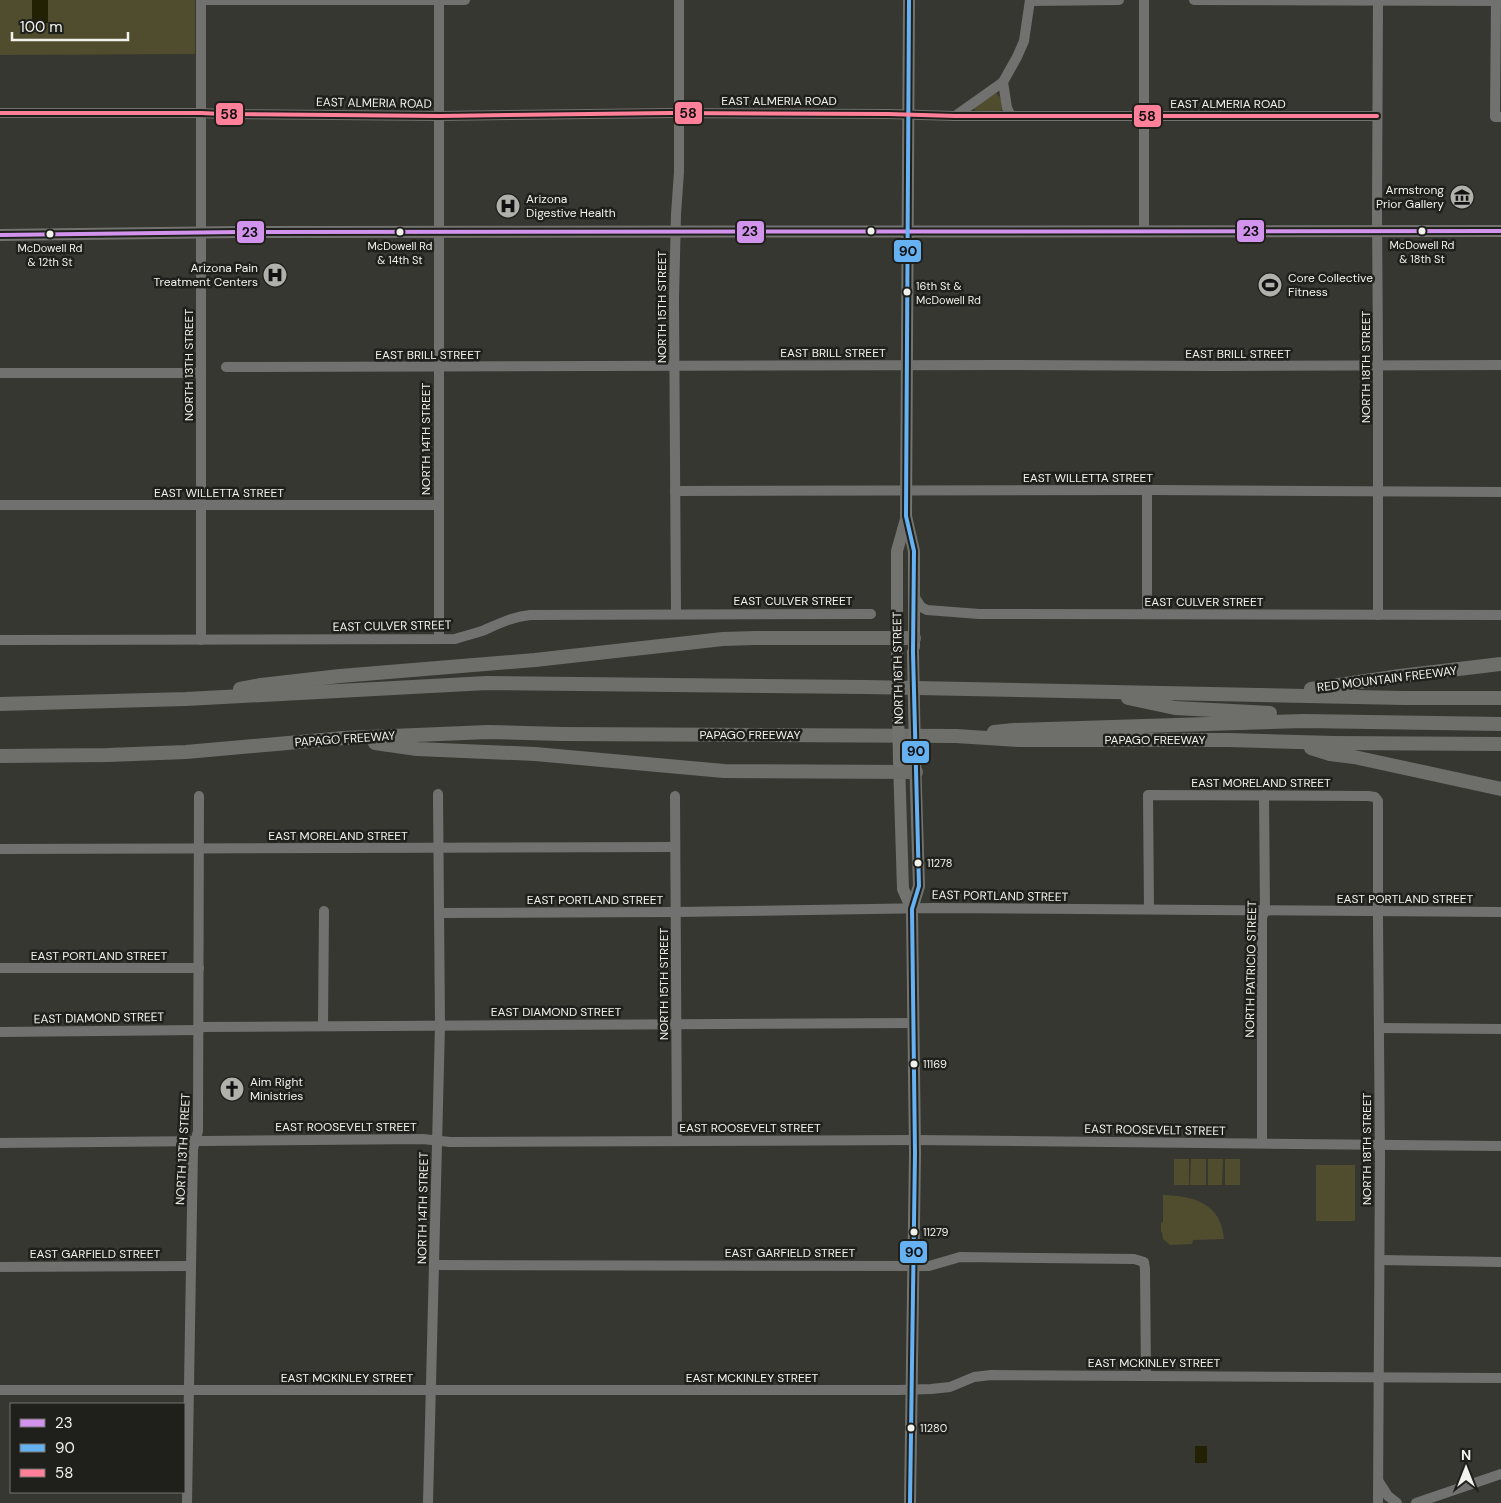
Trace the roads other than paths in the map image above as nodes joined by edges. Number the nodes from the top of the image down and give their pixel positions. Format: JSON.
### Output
{"nodes":[{"id":1,"x":201,"y":0,"type":"edge"},
{"id":2,"x":439,"y":0,"type":"edge"},
{"id":3,"x":466,"y":0,"type":"edge"},
{"id":4,"x":678,"y":0,"type":"edge"},
{"id":5,"x":909,"y":0,"type":"edge"},
{"id":6,"x":1030,"y":0,"type":"edge"},
{"id":7,"x":1119,"y":0,"type":"edge"},
{"id":8,"x":1144,"y":0,"type":"edge"},
{"id":9,"x":1194,"y":0,"type":"edge"},
{"id":10,"x":1378,"y":0,"type":"edge"},
{"id":11,"x":1498,"y":1,"type":"edge"},
{"id":12,"x":1003,"y":82,"type":"junction"},
{"id":13,"x":0,"y":113,"type":"edge"},
{"id":14,"x":200,"y":113,"type":"junction"},
{"id":15,"x":678,"y":113,"type":"junction"},
{"id":16,"x":908,"y":115,"type":"junction"},
{"id":17,"x":439,"y":116,"type":"junction"},
{"id":18,"x":955,"y":116,"type":"junction"},
{"id":19,"x":1011,"y":116,"type":"junction"},
{"id":20,"x":1143,"y":116,"type":"junction"},
{"id":21,"x":1377,"y":116,"type":"junction"},
{"id":22,"x":1498,"y":118,"type":"edge"},
{"id":23,"x":1501,"y":231,"type":"edge"},
{"id":24,"x":439,"y":232,"type":"junction"},
{"id":25,"x":675,"y":232,"type":"junction"},
{"id":26,"x":908,"y":232,"type":"junction"},
{"id":27,"x":1144,"y":232,"type":"junction"},
{"id":28,"x":1377,"y":232,"type":"junction"},
{"id":29,"x":200,"y":233,"type":"junction"},
{"id":30,"x":0,"y":235,"type":"edge"},
{"id":31,"x":674,"y":366,"type":"junction"},
{"id":32,"x":907,"y":366,"type":"junction"},
{"id":33,"x":1378,"y":366,"type":"junction"},
{"id":34,"x":1501,"y":366,"type":"edge"},
{"id":35,"x":226,"y":367,"type":"dead end"},
{"id":36,"x":439,"y":368,"type":"junction"},
{"id":37,"x":0,"y":373,"type":"edge"},
{"id":38,"x":201,"y":373,"type":"junction"},
{"id":39,"x":1147,"y":490,"type":"junction"},
{"id":40,"x":675,"y":491,"type":"junction"},
{"id":41,"x":906,"y":491,"type":"junction"},
{"id":42,"x":1378,"y":491,"type":"junction"},
{"id":43,"x":1501,"y":492,"type":"edge"},
{"id":44,"x":0,"y":505,"type":"edge"},
{"id":45,"x":201,"y":505,"type":"junction"},
{"id":46,"x":438,"y":505,"type":"junction"},
{"id":47,"x":906,"y":516,"type":"junction"},
{"id":48,"x":914,"y":596,"type":"junction"},
{"id":49,"x":676,"y":614,"type":"junction"},
{"id":50,"x":871,"y":614,"type":"dead end"},
{"id":51,"x":1147,"y":614,"type":"junction"},
{"id":52,"x":1378,"y":614,"type":"junction"},
{"id":53,"x":1501,"y":615,"type":"edge"},
{"id":54,"x":897,"y":637,"type":"junction"},
{"id":55,"x":914,"y":638,"type":"junction"},
{"id":56,"x":439,"y":639,"type":"junction"},
{"id":57,"x":0,"y":640,"type":"edge"},
{"id":58,"x":202,"y":640,"type":"junction"},
{"id":59,"x":1501,"y":664,"type":"edge"},
{"id":60,"x":1097,"y":692,"type":"junction"},
{"id":61,"x":1273,"y":694,"type":"junction"},
{"id":62,"x":1501,"y":698,"type":"edge"},
{"id":63,"x":186,"y":699,"type":"junction"},
{"id":64,"x":0,"y":704,"type":"edge"},
{"id":65,"x":1501,"y":717,"type":"edge"},
{"id":66,"x":1415,"y":720,"type":"junction"},
{"id":67,"x":1501,"y":724,"type":"edge"},
{"id":68,"x":956,"y":736,"type":"junction"},
{"id":69,"x":344,"y":738,"type":"junction"},
{"id":70,"x":1291,"y":741,"type":"junction"},
{"id":71,"x":1501,"y":744,"type":"edge"},
{"id":72,"x":0,"y":756,"type":"edge"},
{"id":73,"x":900,"y":767,"type":"junction"},
{"id":74,"x":916,"y":772,"type":"junction"},
{"id":75,"x":1501,"y":788,"type":"edge"},
{"id":76,"x":438,"y":794,"type":"dead end"},
{"id":77,"x":1264,"y":795,"type":"junction"},
{"id":78,"x":199,"y":796,"type":"dead end"},
{"id":79,"x":675,"y":796,"type":"dead end"},
{"id":80,"x":1374,"y":797,"type":"joint"},
{"id":81,"x":675,"y":847,"type":"junction"},
{"id":82,"x":438,"y":848,"type":"junction"},
{"id":83,"x":0,"y":849,"type":"edge"},
{"id":84,"x":199,"y":849,"type":"junction"},
{"id":85,"x":912,"y":909,"type":"junction"},
{"id":86,"x":1148,"y":909,"type":"junction"},
{"id":87,"x":324,"y":911,"type":"dead end"},
{"id":88,"x":1264,"y":911,"type":"junction"},
{"id":89,"x":439,"y":912,"type":"junction"},
{"id":90,"x":676,"y":912,"type":"junction"},
{"id":91,"x":1378,"y":912,"type":"junction"},
{"id":92,"x":1501,"y":912,"type":"edge"},
{"id":93,"x":0,"y":968,"type":"edge"},
{"id":94,"x":199,"y":968,"type":"junction"},
{"id":95,"x":914,"y":1023,"type":"junction"},
{"id":96,"x":676,"y":1024,"type":"junction"},
{"id":97,"x":323,"y":1026,"type":"junction"},
{"id":98,"x":440,"y":1026,"type":"junction"},
{"id":99,"x":199,"y":1028,"type":"junction"},
{"id":100,"x":1379,"y":1028,"type":"junction"},
{"id":101,"x":1501,"y":1029,"type":"edge"},
{"id":102,"x":0,"y":1032,"type":"edge"},
{"id":103,"x":196,"y":1140,"type":"junction"},
{"id":104,"x":437,"y":1140,"type":"junction"},
{"id":105,"x":915,"y":1140,"type":"junction"},
{"id":106,"x":677,"y":1141,"type":"junction"},
{"id":107,"x":0,"y":1142,"type":"edge"},
{"id":108,"x":1262,"y":1143,"type":"junction"},
{"id":109,"x":1380,"y":1144,"type":"junction"},
{"id":110,"x":1501,"y":1146,"type":"edge"},
{"id":111,"x":1380,"y":1260,"type":"junction"},
{"id":112,"x":1501,"y":1262,"type":"edge"},
{"id":113,"x":434,"y":1265,"type":"junction"},
{"id":114,"x":190,"y":1266,"type":"junction"},
{"id":115,"x":913,"y":1266,"type":"junction"},
{"id":116,"x":0,"y":1267,"type":"edge"},
{"id":117,"x":1146,"y":1376,"type":"junction"},
{"id":118,"x":1379,"y":1377,"type":"junction"},
{"id":119,"x":1501,"y":1378,"type":"edge"},
{"id":120,"x":0,"y":1390,"type":"edge"},
{"id":121,"x":189,"y":1390,"type":"junction"},
{"id":122,"x":912,"y":1390,"type":"junction"},
{"id":123,"x":430,"y":1391,"type":"junction"},
{"id":124,"x":1501,"y":1474,"type":"edge"},
{"id":125,"x":1378,"y":1481,"type":"junction"},
{"id":126,"x":187,"y":1503,"type":"edge"},
{"id":127,"x":428,"y":1503,"type":"edge"},
{"id":128,"x":910,"y":1503,"type":"edge"},
{"id":129,"x":1378,"y":1503,"type":"edge"},
{"id":130,"x":1398,"y":1503,"type":"edge"},
{"id":131,"x":1416,"y":1503,"type":"edge"}],
"edges":[{"from":1,"to":2,"type":"street"},
{"from":1,"to":14,"type":"street","name":"NORTH 13TH STREET"},
{"from":2,"to":3,"type":"street"},
{"from":2,"to":17,"type":"street","name":"NORTH 14TH STREET"},
{"from":4,"to":15,"type":"street","name":"NORTH 15TH STREET"},
{"from":5,"to":16,"type":"main road","name":"NORTH 16TH STREET"},
{"from":6,"to":7,"type":"street"},
{"from":6,"to":12,"type":"street"},
{"from":8,"to":20,"type":"street"},
{"from":9,"to":10,"type":"street"},
{"from":10,"to":11,"type":"street"},
{"from":10,"to":21,"type":"street","name":"NORTH 18TH STREET"},
{"from":11,"to":22,"type":"street"},
{"from":12,"to":18,"type":"street"},
{"from":12,"to":19,"type":"street"},
{"from":13,"to":14,"type":"street","name":"EAST ALMERIA ROAD"},
{"from":14,"to":17,"type":"street","name":"EAST ALMERIA ROAD"},
{"from":14,"to":29,"type":"street","name":"NORTH 13TH STREET"},
{"from":15,"to":16,"type":"street","name":"EAST ALMERIA ROAD"},
{"from":15,"to":17,"type":"street","name":"EAST ALMERIA ROAD"},
{"from":15,"to":25,"type":"street","name":"NORTH 15TH STREET"},
{"from":16,"to":18,"type":"street","name":"EAST ALMERIA ROAD"},
{"from":16,"to":26,"type":"main road","name":"NORTH 16TH STREET"},
{"from":17,"to":24,"type":"street","name":"NORTH 14TH STREET"},
{"from":18,"to":19,"type":"street","name":"EAST ALMERIA ROAD"},
{"from":19,"to":20,"type":"street","name":"EAST ALMERIA ROAD"},
{"from":20,"to":21,"type":"street","name":"EAST ALMERIA ROAD"},
{"from":20,"to":27,"type":"street"},
{"from":21,"to":28,"type":"street","name":"NORTH 18TH STREET"},
{"from":23,"to":28,"type":"main road"},
{"from":24,"to":25,"type":"main road"},
{"from":24,"to":29,"type":"main road"},
{"from":24,"to":36,"type":"street","name":"NORTH 14TH STREET"},
{"from":25,"to":26,"type":"main road"},
{"from":25,"to":31,"type":"street","name":"NORTH 15TH STREET"},
{"from":26,"to":27,"type":"main road"},
{"from":26,"to":32,"type":"main road","name":"NORTH 16TH STREET"},
{"from":27,"to":28,"type":"main road"},
{"from":28,"to":33,"type":"street","name":"NORTH 18TH STREET"},
{"from":29,"to":30,"type":"main road"},
{"from":29,"to":38,"type":"street","name":"NORTH 13TH STREET"},
{"from":31,"to":32,"type":"street","name":"EAST BRILL STREET"},
{"from":31,"to":36,"type":"street","name":"EAST BRILL STREET"},
{"from":31,"to":40,"type":"street","name":"NORTH 15TH STREET"},
{"from":32,"to":33,"type":"street","name":"EAST BRILL STREET"},
{"from":32,"to":41,"type":"main road","name":"NORTH 16TH STREET"},
{"from":33,"to":34,"type":"street","name":"EAST BRILL STREET"},
{"from":33,"to":42,"type":"street","name":"NORTH 18TH STREET"},
{"from":35,"to":36,"type":"street","name":"EAST BRILL STREET"},
{"from":36,"to":46,"type":"street","name":"NORTH 14TH STREET"},
{"from":37,"to":38,"type":"street"},
{"from":38,"to":45,"type":"street","name":"NORTH 13TH STREET"},
{"from":39,"to":41,"type":"street","name":"EAST WILLETTA STREET"},
{"from":39,"to":42,"type":"street","name":"EAST WILLETTA STREET"},
{"from":39,"to":51,"type":"street"},
{"from":40,"to":41,"type":"street","name":"EAST WILLETTA STREET"},
{"from":40,"to":49,"type":"street","name":"NORTH 15TH STREET"},
{"from":41,"to":47,"type":"main road","name":"NORTH 16TH STREET"},
{"from":42,"to":43,"type":"street","name":"EAST WILLETTA STREET"},
{"from":42,"to":52,"type":"street","name":"NORTH 18TH STREET"},
{"from":44,"to":45,"type":"street","name":"EAST WILLETTA STREET"},
{"from":45,"to":46,"type":"street","name":"EAST WILLETTA STREET"},
{"from":45,"to":58,"type":"street","name":"NORTH 13TH STREET"},
{"from":46,"to":56,"type":"street","name":"NORTH 14TH STREET"},
{"from":47,"to":48,"type":"main road","name":"NORTH 16TH STREET"},
{"from":47,"to":54,"type":"main road","name":"NORTH 16TH STREET"},
{"from":48,"to":51,"type":"street","name":"EAST CULVER STREET"},
{"from":48,"to":55,"type":"main road","name":"NORTH 16TH STREET"},
{"from":49,"to":50,"type":"street","name":"EAST CULVER STREET"},
{"from":49,"to":56,"type":"street","name":"EAST CULVER STREET"},
{"from":51,"to":52,"type":"street","name":"EAST CULVER STREET"},
{"from":52,"to":53,"type":"street","name":"EAST CULVER STREET"},
{"from":54,"to":55,"type":"highway"},
{"from":54,"to":63,"type":"highway"},
{"from":54,"to":73,"type":"main road","name":"NORTH 16TH STREET","bridge":true},
{"from":55,"to":74,"type":"main road","name":"NORTH 16TH STREET","bridge":true},
{"from":56,"to":58,"type":"street","name":"EAST CULVER STREET"},
{"from":57,"to":58,"type":"street","name":"EAST CULVER STREET"},
{"from":59,"to":61,"type":"highway","name":"RED MOUNTAIN FREEWAY"},
{"from":60,"to":61,"type":"highway"},
{"from":60,"to":63,"type":"highway"},
{"from":60,"to":66,"type":"highway"},
{"from":61,"to":62,"type":"highway"},
{"from":63,"to":64,"type":"highway"},
{"from":65,"to":66,"type":"highway"},
{"from":66,"to":67,"type":"highway"},
{"from":66,"to":68,"type":"highway"},
{"from":68,"to":69,"type":"highway","name":"PAPAGO FREEWAY"},
{"from":68,"to":70,"type":"highway","name":"PAPAGO FREEWAY"},
{"from":69,"to":72,"type":"highway","name":"PAPAGO FREEWAY"},
{"from":69,"to":73,"type":"highway"},
{"from":70,"to":71,"type":"highway","name":"PAPAGO FREEWAY"},
{"from":70,"to":75,"type":"highway"},
{"from":73,"to":74,"type":"highway"},
{"from":73,"to":85,"type":"main road","name":"NORTH 16TH STREET"},
{"from":74,"to":85,"type":"main road","name":"NORTH 16TH STREET"},
{"from":76,"to":82,"type":"street","name":"NORTH 14TH STREET"},
{"from":77,"to":80,"type":"street","name":"EAST MORELAND STREET"},
{"from":77,"to":86,"type":"street","name":"EAST MORELAND STREET"},
{"from":77,"to":88,"type":"street","name":"NORTH PATRICIO STREET"},
{"from":78,"to":84,"type":"street","name":"NORTH 13TH STREET"},
{"from":79,"to":81,"type":"street","name":"NORTH 15TH STREET"},
{"from":80,"to":91,"type":"street","name":"NORTH 18TH STREET"},
{"from":81,"to":82,"type":"street","name":"EAST MORELAND STREET"},
{"from":81,"to":90,"type":"street","name":"NORTH 15TH STREET"},
{"from":82,"to":84,"type":"street","name":"EAST MORELAND STREET"},
{"from":82,"to":89,"type":"street","name":"NORTH 14TH STREET"},
{"from":83,"to":84,"type":"street","name":"EAST MORELAND STREET"},
{"from":84,"to":94,"type":"street","name":"NORTH 13TH STREET"},
{"from":85,"to":86,"type":"street","name":"EAST PORTLAND STREET"},
{"from":85,"to":90,"type":"street","name":"EAST PORTLAND STREET"},
{"from":85,"to":95,"type":"main road","name":"NORTH 16TH STREET"},
{"from":86,"to":88,"type":"street","name":"EAST PORTLAND STREET"},
{"from":87,"to":97,"type":"street"},
{"from":88,"to":91,"type":"street","name":"EAST PORTLAND STREET"},
{"from":88,"to":108,"type":"street","name":"NORTH PATRICIO STREET"},
{"from":89,"to":90,"type":"street","name":"EAST PORTLAND STREET"},
{"from":89,"to":98,"type":"street","name":"NORTH 14TH STREET"},
{"from":90,"to":96,"type":"street","name":"NORTH 15TH STREET"},
{"from":91,"to":92,"type":"street","name":"EAST PORTLAND STREET"},
{"from":91,"to":100,"type":"street","name":"NORTH 18TH STREET"},
{"from":93,"to":94,"type":"street","name":"EAST PORTLAND STREET"},
{"from":94,"to":99,"type":"street","name":"NORTH 13TH STREET"},
{"from":95,"to":96,"type":"street","name":"EAST DIAMOND STREET"},
{"from":95,"to":105,"type":"main road","name":"NORTH 16TH STREET"},
{"from":96,"to":98,"type":"street","name":"EAST DIAMOND STREET"},
{"from":96,"to":106,"type":"street","name":"NORTH 15TH STREET"},
{"from":97,"to":98,"type":"street","name":"EAST DIAMOND STREET"},
{"from":97,"to":99,"type":"street","name":"EAST DIAMOND STREET"},
{"from":98,"to":104,"type":"street","name":"NORTH 14TH STREET"},
{"from":99,"to":102,"type":"street","name":"EAST DIAMOND STREET"},
{"from":99,"to":103,"type":"street","name":"NORTH 13TH STREET"},
{"from":100,"to":101,"type":"street"},
{"from":100,"to":109,"type":"street","name":"NORTH 18TH STREET"},
{"from":103,"to":104,"type":"street","name":"EAST ROOSEVELT STREET"},
{"from":103,"to":107,"type":"street","name":"EAST ROOSEVELT STREET"},
{"from":103,"to":114,"type":"street","name":"NORTH 13TH STREET"},
{"from":104,"to":106,"type":"street","name":"EAST ROOSEVELT STREET"},
{"from":104,"to":113,"type":"street","name":"NORTH 14TH STREET"},
{"from":105,"to":106,"type":"street","name":"EAST ROOSEVELT STREET"},
{"from":105,"to":108,"type":"street","name":"EAST ROOSEVELT STREET"},
{"from":105,"to":115,"type":"main road","name":"NORTH 16TH STREET"},
{"from":108,"to":109,"type":"street","name":"EAST ROOSEVELT STREET"},
{"from":109,"to":110,"type":"street","name":"EAST ROOSEVELT STREET"},
{"from":109,"to":111,"type":"street","name":"NORTH 18TH STREET"},
{"from":111,"to":112,"type":"street"},
{"from":111,"to":118,"type":"street","name":"NORTH 18TH STREET"},
{"from":113,"to":115,"type":"street","name":"EAST GARFIELD STREET"},
{"from":113,"to":123,"type":"street","name":"NORTH 14TH STREET"},
{"from":114,"to":116,"type":"street","name":"EAST GARFIELD STREET"},
{"from":114,"to":121,"type":"street","name":"NORTH 13TH STREET"},
{"from":115,"to":117,"type":"street","name":"EAST GARFIELD STREET"},
{"from":115,"to":122,"type":"main road","name":"NORTH 16TH STREET"},
{"from":117,"to":118,"type":"street","name":"EAST MCKINLEY STREET"},
{"from":117,"to":122,"type":"street","name":"EAST MCKINLEY STREET"},
{"from":118,"to":119,"type":"street","name":"EAST MCKINLEY STREET"},
{"from":118,"to":125,"type":"street","name":"NORTH 18TH STREET"},
{"from":120,"to":121,"type":"street","name":"EAST MCKINLEY STREET"},
{"from":121,"to":123,"type":"street","name":"EAST MCKINLEY STREET"},
{"from":121,"to":126,"type":"street","name":"NORTH 13TH STREET"},
{"from":122,"to":123,"type":"street","name":"EAST MCKINLEY STREET"},
{"from":122,"to":128,"type":"main road","name":"NORTH 16TH STREET"},
{"from":123,"to":127,"type":"street","name":"NORTH 14TH STREET"},
{"from":124,"to":131,"type":"street"},
{"from":125,"to":129,"type":"street","name":"NORTH 18TH STREET"},
{"from":125,"to":130,"type":"street"}]}
